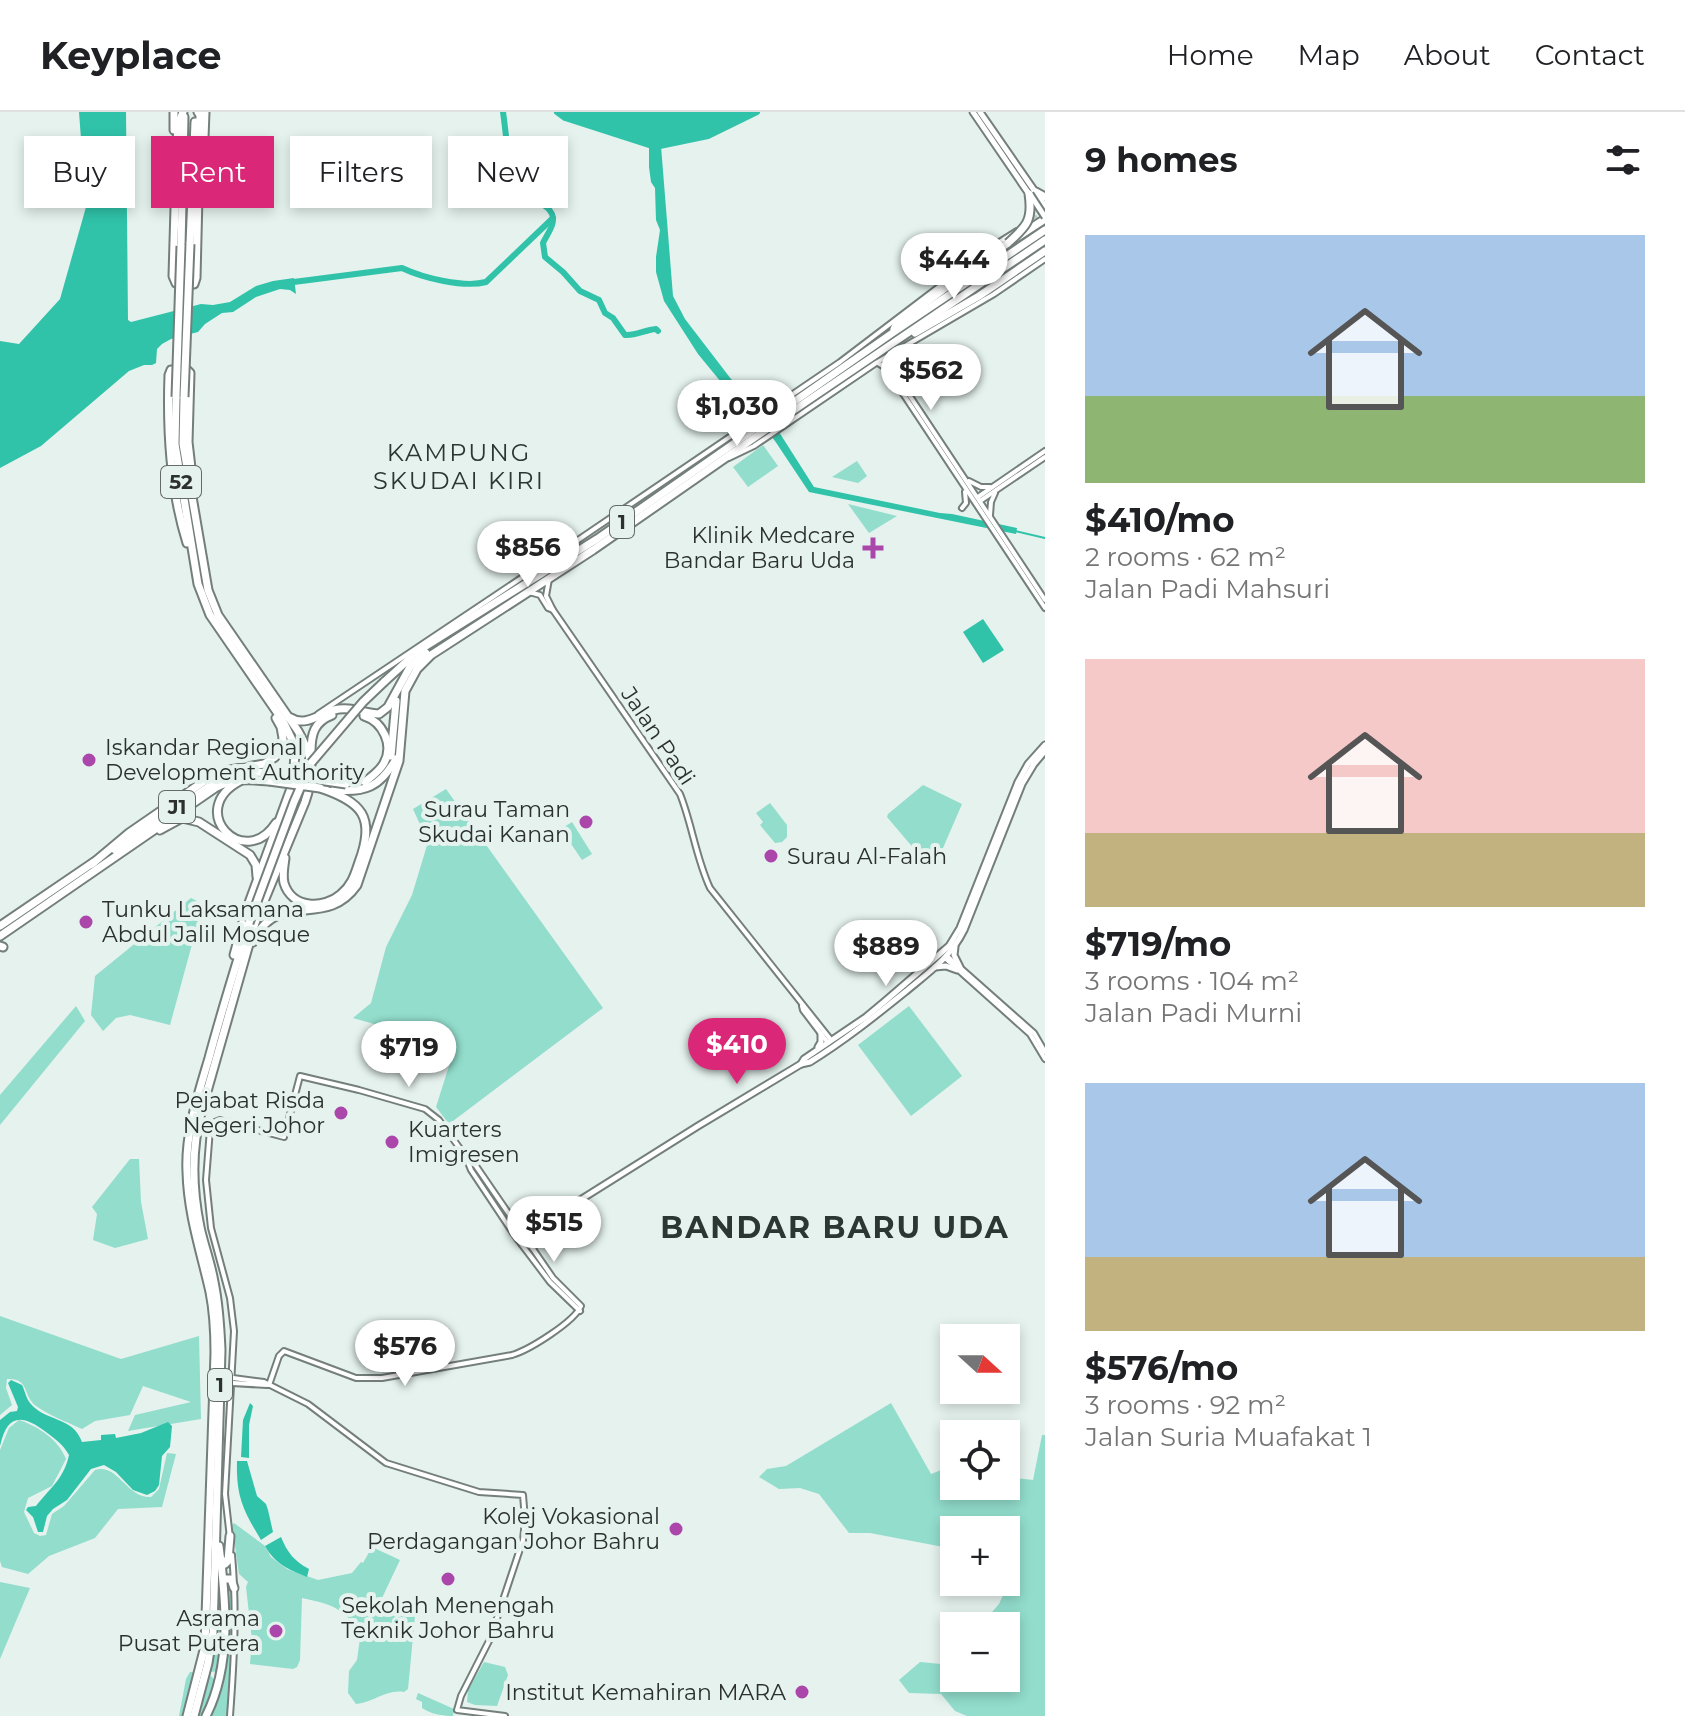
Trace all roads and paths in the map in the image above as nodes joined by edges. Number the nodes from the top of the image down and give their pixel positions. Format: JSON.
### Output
{"nodes":[{"id":1,"x":174,"y":112,"type":"edge"},
{"id":2,"x":184,"y":112,"type":"edge"},
{"id":3,"x":197,"y":112,"type":"edge"},
{"id":4,"x":205,"y":112,"type":"edge"},
{"id":5,"x":973,"y":112,"type":"edge"},
{"id":6,"x":980,"y":112,"type":"edge"},
{"id":7,"x":174,"y":136,"type":"edge"},
{"id":8,"x":177,"y":136,"type":"edge"},
{"id":9,"x":198,"y":136,"type":"edge"},
{"id":10,"x":204,"y":136,"type":"edge"},
{"id":11,"x":1033,"y":192,"type":"junction"},
{"id":12,"x":1045,"y":197,"type":"edge"},
{"id":13,"x":1045,"y":206,"type":"edge"},
{"id":14,"x":174,"y":208,"type":"edge"},
{"id":15,"x":199,"y":208,"type":"edge"},
{"id":16,"x":1045,"y":218,"type":"edge"},
{"id":17,"x":1045,"y":230,"type":"edge"},
{"id":18,"x":1017,"y":231,"type":"dead end"},
{"id":19,"x":1045,"y":240,"type":"edge"},
{"id":20,"x":1008,"y":243,"type":"junction"},
{"id":21,"x":185,"y":245,"type":"junction"},
{"id":22,"x":1043,"y":255,"type":"edge"},
{"id":23,"x":891,"y":334,"type":"junction"},
{"id":24,"x":892,"y":348,"type":"junction"},
{"id":25,"x":876,"y":363,"type":"junction"},
{"id":26,"x":180,"y":397,"type":"junction"},
{"id":27,"x":781,"y":415,"type":"junction"},
{"id":28,"x":758,"y":430,"type":"junction"},
{"id":29,"x":1045,"y":451,"type":"edge"},
{"id":30,"x":1045,"y":457,"type":"edge"},
{"id":31,"x":964,"y":477,"type":"junction"},
{"id":32,"x":965,"y":489,"type":"junction"},
{"id":33,"x":994,"y":489,"type":"junction"},
{"id":34,"x":976,"y":501,"type":"junction"},
{"id":35,"x":193,"y":506,"type":"junction"},
{"id":36,"x":962,"y":508,"type":"dead end"},
{"id":37,"x":991,"y":519,"type":"junction"},
{"id":38,"x":194,"y":565,"type":"junction"},
{"id":39,"x":550,"y":578,"type":"junction"},
{"id":40,"x":529,"y":592,"type":"junction"},
{"id":41,"x":1045,"y":600,"type":"edge"},
{"id":42,"x":1045,"y":608,"type":"edge"},
{"id":43,"x":553,"y":610,"type":"junction"},
{"id":44,"x":483,"y":611,"type":"junction"},
{"id":45,"x":244,"y":665,"type":"junction"},
{"id":46,"x":398,"y":687,"type":"junction"},
{"id":47,"x":288,"y":715,"type":"junction"},
{"id":48,"x":313,"y":717,"type":"junction"},
{"id":49,"x":1045,"y":748,"type":"edge"},
{"id":50,"x":401,"y":750,"type":"junction"},
{"id":51,"x":310,"y":759,"type":"junction"},
{"id":52,"x":270,"y":777,"type":"junction"},
{"id":53,"x":245,"y":779,"type":"junction"},
{"id":54,"x":365,"y":782,"type":"junction"},
{"id":55,"x":347,"y":791,"type":"junction"},
{"id":56,"x":283,"y":810,"type":"junction"},
{"id":57,"x":139,"y":841,"type":"junction"},
{"id":58,"x":288,"y":844,"type":"junction"},
{"id":59,"x":92,"y":864,"type":"junction"},
{"id":60,"x":255,"y":888,"type":"junction"},
{"id":61,"x":0,"y":926,"type":"edge"},
{"id":62,"x":0,"y":936,"type":"edge"},
{"id":63,"x":952,"y":946,"type":"junction"},
{"id":64,"x":945,"y":956,"type":"junction"},
{"id":65,"x":245,"y":958,"type":"junction"},
{"id":66,"x":934,"y":968,"type":"junction"},
{"id":67,"x":959,"y":969,"type":"junction"},
{"id":68,"x":922,"y":970,"type":"junction"},
{"id":69,"x":225,"y":1001,"type":"junction"},
{"id":70,"x":802,"y":1004,"type":"junction"},
{"id":71,"x":856,"y":1031,"type":"junction"},
{"id":72,"x":821,"y":1034,"type":"junction"},
{"id":73,"x":830,"y":1042,"type":"junction"},
{"id":74,"x":816,"y":1051,"type":"junction"},
{"id":75,"x":1045,"y":1052,"type":"edge"},
{"id":76,"x":1045,"y":1059,"type":"edge"},
{"id":77,"x":804,"y":1064,"type":"junction"},
{"id":78,"x":467,"y":1158,"type":"junction"},
{"id":79,"x":515,"y":1225,"type":"junction"},
{"id":80,"x":534,"y":1231,"type":"junction"},
{"id":81,"x":522,"y":1240,"type":"junction"},
{"id":82,"x":533,"y":1248,"type":"junction"},
{"id":83,"x":580,"y":1308,"type":"junction"},
{"id":84,"x":272,"y":1376,"type":"junction"},
{"id":85,"x":232,"y":1381,"type":"junction"},
{"id":86,"x":259,"y":1381,"type":"junction"},
{"id":87,"x":268,"y":1385,"type":"junction"},
{"id":88,"x":278,"y":1388,"type":"junction"},
{"id":89,"x":216,"y":1524,"type":"junction"},
{"id":90,"x":230,"y":1536,"type":"junction"},
{"id":91,"x":221,"y":1559,"type":"junction"},
{"id":92,"x":232,"y":1563,"type":"junction"},
{"id":93,"x":225,"y":1582,"type":"junction"},
{"id":94,"x":234,"y":1588,"type":"junction"},
{"id":95,"x":205,"y":1662,"type":"junction"},
{"id":96,"x":200,"y":1680,"type":"junction"},
{"id":97,"x":187,"y":1716,"type":"edge"},
{"id":98,"x":194,"y":1716,"type":"edge"},
{"id":99,"x":206,"y":1716,"type":"edge"},
{"id":100,"x":230,"y":1716,"type":"edge"},
{"id":101,"x":505,"y":1716,"type":"edge"}],
"edges":[{"from":1,"to":7,"type":"highway"},
{"from":2,"to":8,"type":"highway"},
{"from":2,"to":21,"type":"highway","number":"52"},
{"from":3,"to":9,"type":"highway"},
{"from":3,"to":21,"type":"highway","number":"52"},
{"from":4,"to":10,"type":"highway"},
{"from":5,"to":11,"type":"main road"},
{"from":6,"to":11,"type":"main road"},
{"from":11,"to":12,"type":"highway"},
{"from":11,"to":13,"type":"main road"},
{"from":11,"to":16,"type":"main road","bridge":true},
{"from":11,"to":20,"type":"highway","bridge":true},
{"from":14,"to":15,"type":"highway"},
{"from":16,"to":20,"type":"highway","bridge":true},
{"from":17,"to":23,"type":"highway","number":"1"},
{"from":18,"to":27,"type":"street"},
{"from":19,"to":24,"type":"highway","number":"1"},
{"from":20,"to":23,"type":"highway"},
{"from":21,"to":26,"type":"highway","number":"52","bridge":true},
{"from":22,"to":24,"type":"highway"},
{"from":22,"to":24,"type":"street"},
{"from":23,"to":27,"type":"highway","number":"1"},
{"from":24,"to":25,"type":"street"},
{"from":24,"to":27,"type":"highway","number":"1"},
{"from":24,"to":31,"type":"street"},
{"from":25,"to":27,"type":"street"},
{"from":25,"to":32,"type":"street"},
{"from":26,"to":35,"type":"highway","number":"52"},
{"from":26,"to":38,"type":"highway","number":"52"},
{"from":27,"to":28,"type":"highway","number":"1"},
{"from":27,"to":28,"type":"street"},
{"from":28,"to":39,"type":"highway","number":"1"},
{"from":28,"to":44,"type":"highway","number":"1"},
{"from":28,"to":48,"type":"street"},
{"from":29,"to":33,"type":"street"},
{"from":30,"to":33,"type":"street"},
{"from":31,"to":33,"type":"street"},
{"from":31,"to":34,"type":"street"},
{"from":32,"to":34,"type":"street"},
{"from":32,"to":36,"type":"street"},
{"from":33,"to":34,"type":"street"},
{"from":33,"to":37,"type":"street"},
{"from":34,"to":37,"type":"street"},
{"from":34,"to":42,"type":"street"},
{"from":35,"to":38,"type":"highway"},
{"from":35,"to":47,"type":"highway","number":"52"},
{"from":37,"to":41,"type":"street"},
{"from":38,"to":45,"type":"highway","number":"52"},
{"from":39,"to":40,"type":"highway","number":"1"},
{"from":39,"to":43,"type":"street","name":"Jalan Padi"},
{"from":40,"to":43,"type":"street","name":"Jalan Padi"},
{"from":40,"to":50,"type":"highway","number":"1"},
{"from":43,"to":70,"type":"street","name":"Jalan Padi"},
{"from":44,"to":46,"type":"highway"},
{"from":44,"to":69,"type":"highway","number":"1","bridge":true},
{"from":45,"to":56,"type":"highway","number":"52"},
{"from":45,"to":59,"type":"highway"},
{"from":46,"to":48,"type":"highway"},
{"from":46,"to":54,"type":"highway"},
{"from":47,"to":48,"type":"highway"},
{"from":47,"to":51,"type":"highway","number":"52"},
{"from":49,"to":63,"type":"main road"},
{"from":50,"to":55,"type":"highway"},
{"from":50,"to":65,"type":"highway","number":"1"},
{"from":51,"to":54,"type":"highway"},
{"from":51,"to":58,"type":"highway"},
{"from":52,"to":53,"type":"highway","number":"J1"},
{"from":52,"to":55,"type":"highway","number":"J1","bridge":true},
{"from":52,"to":55,"type":"highway","number":"J1","bridge":true},
{"from":52,"to":59,"type":"highway","number":"J1"},
{"from":53,"to":56,"type":"highway"},
{"from":53,"to":57,"type":"highway","number":"J1"},
{"from":54,"to":55,"type":"highway","number":"J1"},
{"from":55,"to":58,"type":"highway"},
{"from":56,"to":60,"type":"highway","number":"52"},
{"from":57,"to":60,"type":"highway"},
{"from":57,"to":62,"type":"highway","number":"J1"},
{"from":58,"to":65,"type":"highway"},
{"from":59,"to":61,"type":"highway","number":"J1"},
{"from":60,"to":69,"type":"highway","number":"52"},
{"from":63,"to":64,"type":"main road"},
{"from":63,"to":67,"type":"main road"},
{"from":63,"to":68,"type":"main road"},
{"from":64,"to":66,"type":"main road"},
{"from":64,"to":67,"type":"street"},
{"from":64,"to":68,"type":"main road"},
{"from":65,"to":89,"type":"highway","number":"1"},
{"from":66,"to":67,"type":"main road"},
{"from":66,"to":71,"type":"main road"},
{"from":67,"to":75,"type":"street"},
{"from":67,"to":76,"type":"street"},
{"from":68,"to":73,"type":"main road"},
{"from":69,"to":95,"type":"highway","number":"1"},
{"from":70,"to":72,"type":"street","name":"Jalan Padi"},
{"from":70,"to":73,"type":"street","name":"Jalan Padi"},
{"from":71,"to":73,"type":"main road"},
{"from":71,"to":77,"type":"main road"},
{"from":72,"to":73,"type":"street","name":"Jalan Padi"},
{"from":72,"to":74,"type":"main road"},
{"from":73,"to":74,"type":"main road"},
{"from":73,"to":77,"type":"main road"},
{"from":74,"to":77,"type":"main road"},
{"from":77,"to":80,"type":"main road"},
{"from":78,"to":79,"type":"street"},
{"from":78,"to":81,"type":"street"},
{"from":78,"to":85,"type":"street"},
{"from":79,"to":80,"type":"main road"},
{"from":79,"to":81,"type":"street"},
{"from":80,"to":81,"type":"main road"},
{"from":80,"to":82,"type":"main road"},
{"from":81,"to":82,"type":"street"},
{"from":81,"to":83,"type":"street"},
{"from":82,"to":83,"type":"street"},
{"from":83,"to":84,"type":"street"},
{"from":84,"to":86,"type":"street"},
{"from":84,"to":87,"type":"street"},
{"from":84,"to":88,"type":"street"},
{"from":85,"to":86,"type":"street"},
{"from":85,"to":87,"type":"street"},
{"from":85,"to":90,"type":"street"},
{"from":86,"to":87,"type":"street"},
{"from":87,"to":88,"type":"street"},
{"from":88,"to":101,"type":"street"},
{"from":89,"to":91,"type":"highway"},
{"from":89,"to":95,"type":"highway","number":"1"},
{"from":90,"to":91,"type":"highway"},
{"from":90,"to":92,"type":"street"},
{"from":91,"to":93,"type":"highway"},
{"from":92,"to":93,"type":"highway"},
{"from":92,"to":94,"type":"street"},
{"from":93,"to":94,"type":"highway"},
{"from":93,"to":99,"type":"highway"},
{"from":94,"to":100,"type":"street"},
{"from":95,"to":96,"type":"highway","number":"1"},
{"from":96,"to":97,"type":"highway","number":"1"},
{"from":96,"to":98,"type":"highway","number":"1"}]}
